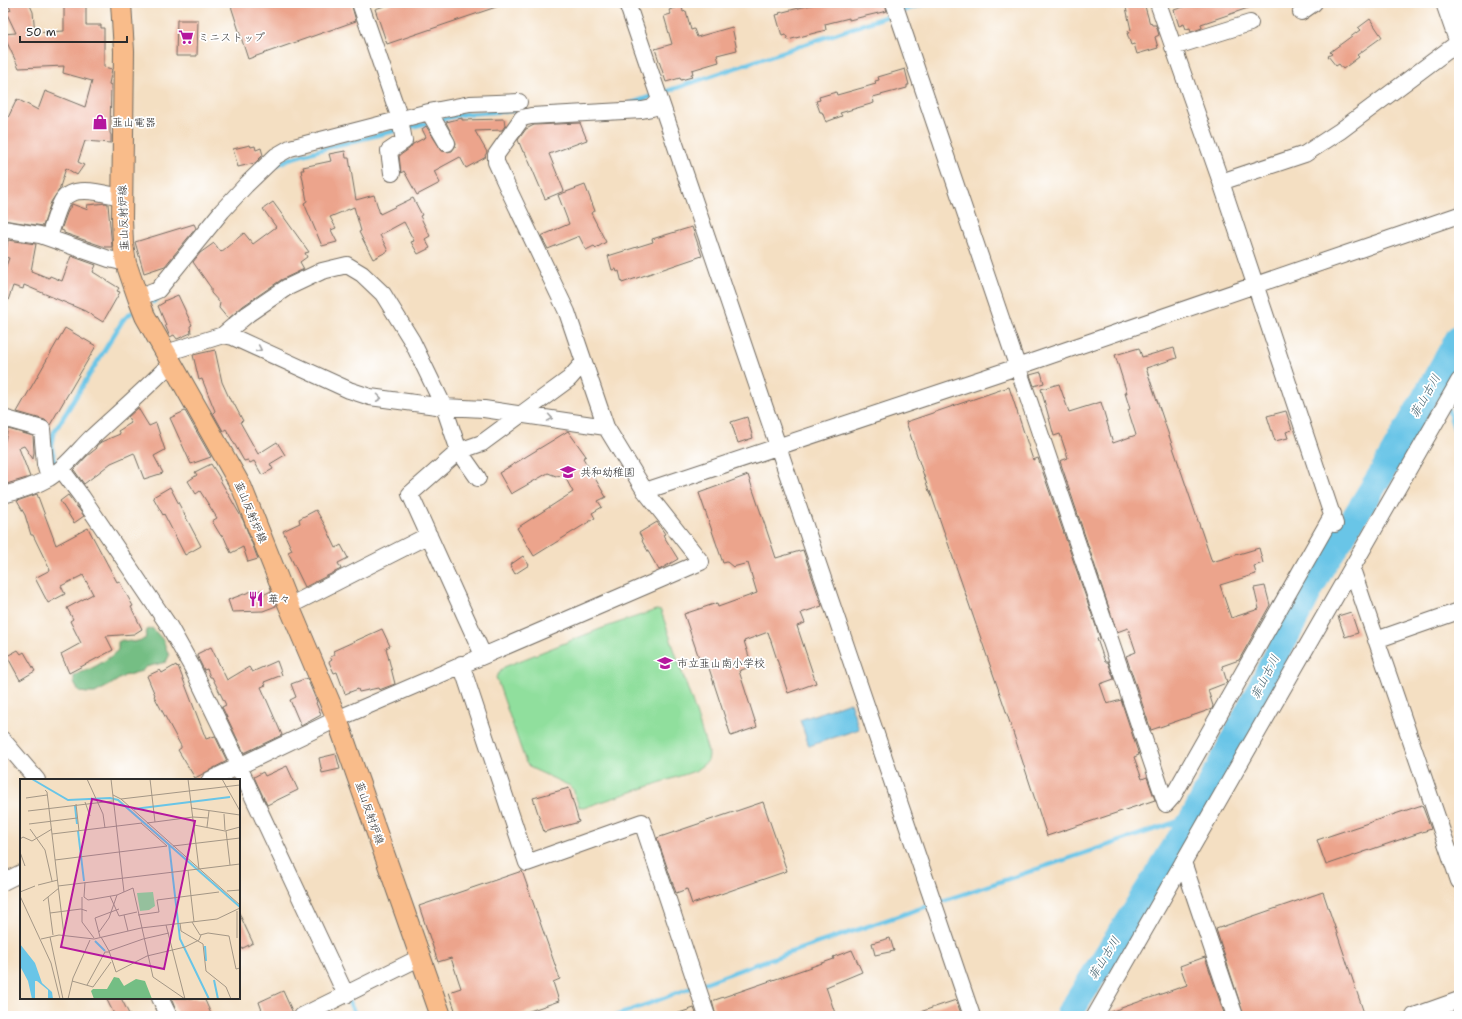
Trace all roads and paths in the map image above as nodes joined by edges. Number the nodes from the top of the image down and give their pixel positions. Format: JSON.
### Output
{"nodes":[{"id":1,"x":121,"y":3,"type":"edge"},
{"id":2,"x":360,"y":3,"type":"edge"},
{"id":3,"x":627,"y":3,"type":"edge"},
{"id":4,"x":894,"y":3,"type":"edge"},
{"id":5,"x":1158,"y":3,"type":"edge"},
{"id":6,"x":1444,"y":3,"type":"edge"},
{"id":7,"x":1250,"y":23,"type":"dead end"},
{"id":8,"x":1459,"y":43,"type":"edge"},
{"id":9,"x":1173,"y":47,"type":"junction"},
{"id":10,"x":659,"y":96,"type":"junction"},
{"id":11,"x":519,"y":102,"type":"dead end"},
{"id":12,"x":432,"y":117,"type":"junction"},
{"id":13,"x":401,"y":125,"type":"junction"},
{"id":14,"x":447,"y":143,"type":"dead end"},
{"id":15,"x":392,"y":173,"type":"dead end"},
{"id":16,"x":1222,"y":182,"type":"junction"},
{"id":17,"x":121,"y":197,"type":"junction"},
{"id":18,"x":1459,"y":215,"type":"edge"},
{"id":19,"x":3,"y":229,"type":"edge"},
{"id":20,"x":49,"y":237,"type":"junction"},
{"id":21,"x":126,"y":263,"type":"junction"},
{"id":22,"x":1255,"y":285,"type":"junction"},
{"id":23,"x":138,"y":298,"type":"junction"},
{"id":24,"x":223,"y":335,"type":"junction"},
{"id":25,"x":169,"y":358,"type":"junction"},
{"id":26,"x":584,"y":362,"type":"junction"},
{"id":27,"x":1017,"y":367,"type":"junction"},
{"id":28,"x":1459,"y":381,"type":"edge"},
{"id":29,"x":444,"y":407,"type":"junction"},
{"id":30,"x":522,"y":414,"type":"junction"},
{"id":31,"x":3,"y":418,"type":"edge"},
{"id":32,"x":606,"y":427,"type":"junction"},
{"id":33,"x":778,"y":448,"type":"junction"},
{"id":34,"x":460,"y":451,"type":"junction"},
{"id":35,"x":55,"y":473,"type":"junction"},
{"id":36,"x":478,"y":478,"type":"dead end"},
{"id":37,"x":645,"y":492,"type":"junction"},
{"id":38,"x":3,"y":495,"type":"edge"},
{"id":39,"x":429,"y":535,"type":"junction"},
{"id":40,"x":1352,"y":569,"type":"junction"},
{"id":41,"x":289,"y":606,"type":"junction"},
{"id":42,"x":1459,"y":611,"type":"edge"},
{"id":43,"x":1376,"y":640,"type":"junction"},
{"id":44,"x":483,"y":655,"type":"junction"},
{"id":45,"x":461,"y":664,"type":"junction"},
{"id":46,"x":337,"y":719,"type":"junction"},
{"id":47,"x":3,"y":740,"type":"edge"},
{"id":48,"x":240,"y":766,"type":"junction"},
{"id":49,"x":36,"y":779,"type":"edge"},
{"id":50,"x":212,"y":779,"type":"edge"},
{"id":51,"x":1183,"y":862,"type":"junction"},
{"id":52,"x":20,"y":874,"type":"edge"},
{"id":53,"x":1459,"y":880,"type":"edge"},
{"id":54,"x":3,"y":882,"type":"edge"},
{"id":55,"x":421,"y":957,"type":"junction"},
{"id":56,"x":346,"y":995,"type":"junction"},
{"id":57,"x":160,"y":999,"type":"edge"},
{"id":58,"x":1459,"y":1000,"type":"edge"},
{"id":59,"x":1419,"y":1015,"type":"edge"},
{"id":60,"x":169,"y":1016,"type":"edge"},
{"id":61,"x":302,"y":1016,"type":"edge"},
{"id":62,"x":441,"y":1016,"type":"edge"},
{"id":63,"x":707,"y":1016,"type":"edge"},
{"id":64,"x":972,"y":1016,"type":"edge"},
{"id":65,"x":1095,"y":1016,"type":"edge"},
{"id":66,"x":1235,"y":1016,"type":"edge"}],
"edges":[{"from":1,"to":17,"type":"main road","name":"韮山反射炉線"},
{"from":2,"to":13,"type":"street"},
{"from":3,"to":10,"type":"street"},
{"from":4,"to":27,"type":"street"},
{"from":5,"to":9,"type":"street"},
{"from":6,"to":8,"type":"street"},
{"from":7,"to":9,"type":"street"},
{"from":8,"to":16,"type":"street"},
{"from":9,"to":16,"type":"street"},
{"from":10,"to":26,"type":"street"},
{"from":10,"to":33,"type":"street"},
{"from":11,"to":12,"type":"street"},
{"from":12,"to":13,"type":"street"},
{"from":12,"to":14,"type":"street"},
{"from":13,"to":15,"type":"street"},
{"from":13,"to":23,"type":"street"},
{"from":16,"to":22,"type":"street"},
{"from":17,"to":20,"type":"street"},
{"from":17,"to":21,"type":"main road","name":"韮山反射炉線"},
{"from":18,"to":22,"type":"street"},
{"from":19,"to":20,"type":"street"},
{"from":20,"to":21,"type":"street"},
{"from":21,"to":23,"type":"main road","name":"韮山反射炉線"},
{"from":22,"to":27,"type":"street"},
{"from":22,"to":27,"type":"street"},
{"from":23,"to":25,"type":"main road","name":"韮山反射炉線"},
{"from":24,"to":25,"type":"street"},
{"from":24,"to":29,"type":"street","one_way":true},
{"from":24,"to":29,"type":"street"},
{"from":25,"to":35,"type":"street"},
{"from":25,"to":41,"type":"main road","name":"韮山反射炉線"},
{"from":26,"to":30,"type":"street"},
{"from":26,"to":32,"type":"street"},
{"from":27,"to":33,"type":"street"},
{"from":28,"to":40,"type":"street"},
{"from":29,"to":30,"type":"street"},
{"from":29,"to":34,"type":"street"},
{"from":30,"to":32,"type":"street","one_way":true},
{"from":30,"to":34,"type":"street"},
{"from":31,"to":35,"type":"street"},
{"from":32,"to":37,"type":"street"},
{"from":33,"to":37,"type":"street"},
{"from":33,"to":64,"type":"street"},
{"from":34,"to":36,"type":"street"},
{"from":34,"to":39,"type":"street"},
{"from":35,"to":38,"type":"street"},
{"from":35,"to":48,"type":"street"},
{"from":37,"to":44,"type":"street"},
{"from":39,"to":41,"type":"street"},
{"from":39,"to":44,"type":"street"},
{"from":40,"to":43,"type":"street"},
{"from":40,"to":51,"type":"street"},
{"from":41,"to":46,"type":"main road","name":"韮山反射炉線"},
{"from":42,"to":43,"type":"street"},
{"from":43,"to":53,"type":"street"},
{"from":44,"to":45,"type":"street"},
{"from":45,"to":46,"type":"street"},
{"from":45,"to":63,"type":"street"},
{"from":46,"to":48,"type":"street"},
{"from":46,"to":55,"type":"main road","name":"韮山反射炉線"},
{"from":47,"to":49,"type":"street"},
{"from":48,"to":50,"type":"street"},
{"from":48,"to":56,"type":"street"},
{"from":51,"to":65,"type":"street"},
{"from":51,"to":66,"type":"street"},
{"from":52,"to":54,"type":"street"},
{"from":55,"to":56,"type":"street"},
{"from":55,"to":62,"type":"main road","name":"韮山反射炉線"},
{"from":56,"to":61,"type":"street"},
{"from":57,"to":60,"type":"street"},
{"from":58,"to":59,"type":"street"}]}
